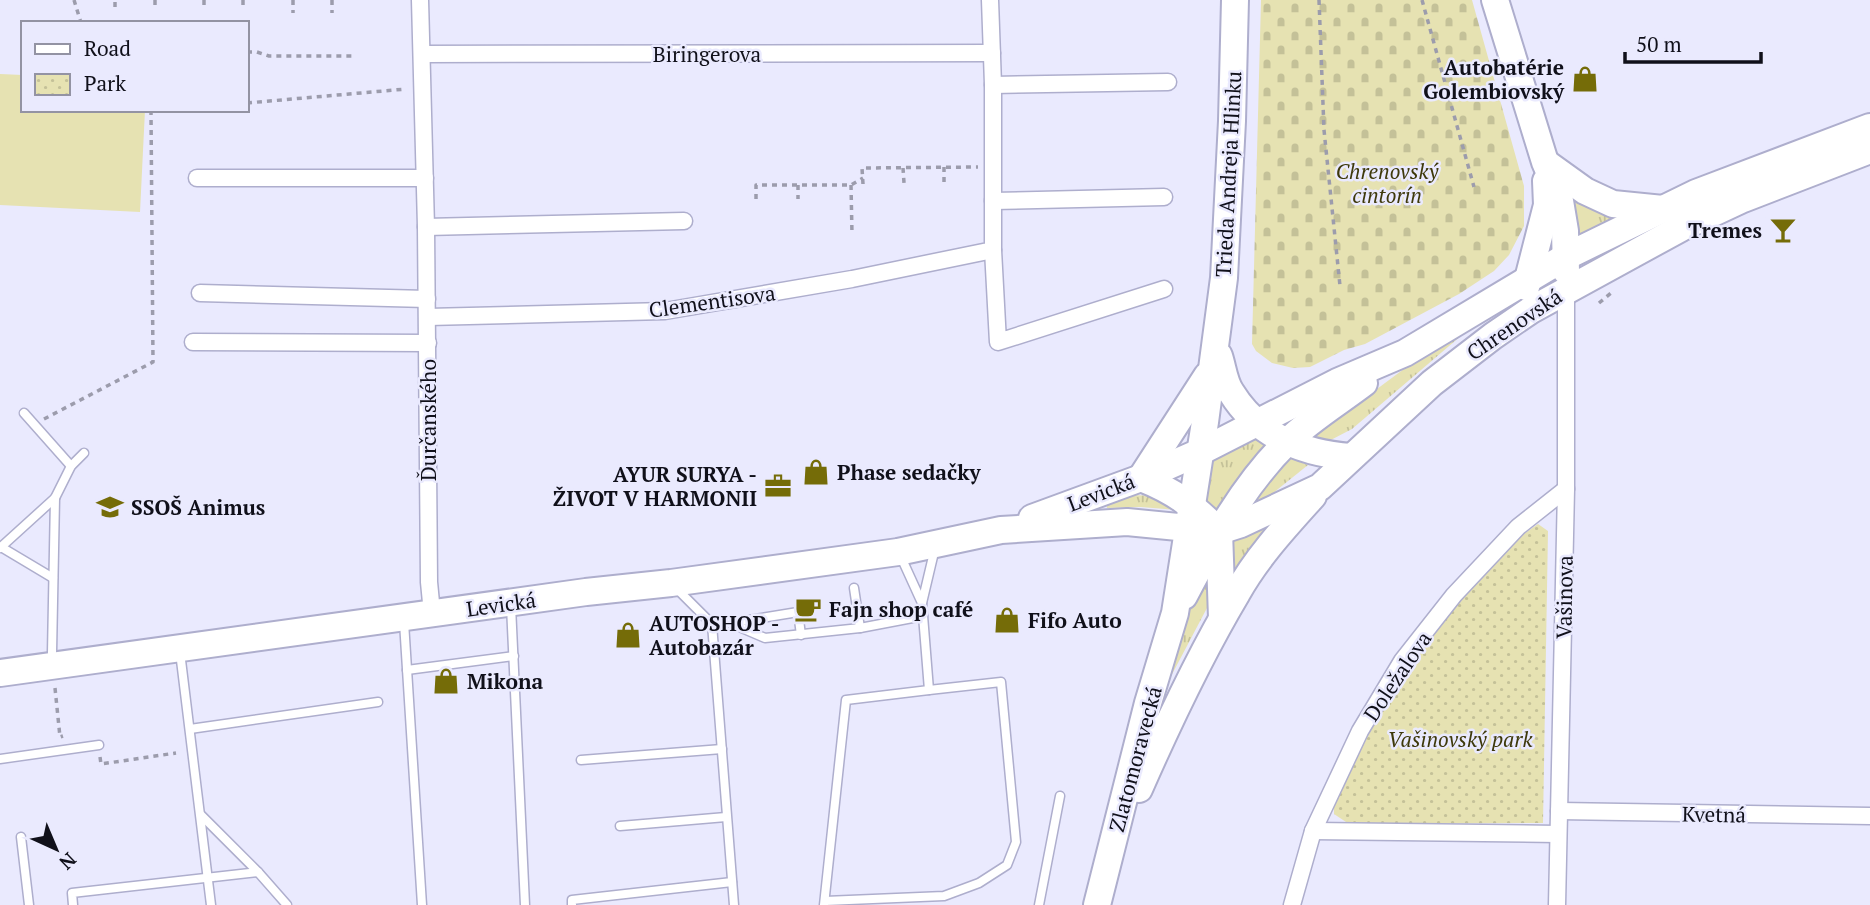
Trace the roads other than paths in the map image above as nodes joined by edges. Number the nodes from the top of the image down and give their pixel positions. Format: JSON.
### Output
{"nodes":[{"id":1,"x":420,"y":0,"type":"edge"},
{"id":2,"x":990,"y":0,"type":"edge"},
{"id":3,"x":1235,"y":0,"type":"edge"},
{"id":4,"x":1495,"y":0,"type":"edge"},
{"id":5,"x":992,"y":53,"type":"junction"},
{"id":6,"x":423,"y":54,"type":"junction"},
{"id":7,"x":1168,"y":82,"type":"dead end"},
{"id":8,"x":993,"y":85,"type":"junction"},
{"id":9,"x":1870,"y":127,"type":"edge"},
{"id":10,"x":1870,"y":150,"type":"edge"},
{"id":11,"x":1545,"y":162,"type":"junction"},
{"id":12,"x":197,"y":178,"type":"dead end"},
{"id":13,"x":425,"y":178,"type":"junction"},
{"id":14,"x":1164,"y":197,"type":"dead end"},
{"id":15,"x":993,"y":201,"type":"junction"},
{"id":16,"x":1663,"y":209,"type":"junction"},
{"id":17,"x":684,"y":221,"type":"dead end"},
{"id":18,"x":426,"y":227,"type":"junction"},
{"id":19,"x":993,"y":250,"type":"junction"},
{"id":20,"x":1567,"y":256,"type":"junction"},
{"id":21,"x":1530,"y":276,"type":"junction"},
{"id":22,"x":1164,"y":289,"type":"dead end"},
{"id":23,"x":1566,"y":289,"type":"junction"},
{"id":24,"x":200,"y":293,"type":"dead end"},
{"id":25,"x":427,"y":299,"type":"junction"},
{"id":26,"x":428,"y":317,"type":"junction"},
{"id":27,"x":1493,"y":335,"type":"junction"},
{"id":28,"x":193,"y":342,"type":"dead end"},
{"id":29,"x":428,"y":343,"type":"junction"},
{"id":30,"x":1216,"y":348,"type":"junction"},
{"id":31,"x":1405,"y":353,"type":"junction"},
{"id":32,"x":24,"y":413,"type":"dead end"},
{"id":33,"x":1258,"y":424,"type":"junction"},
{"id":34,"x":1286,"y":443,"type":"junction"},
{"id":35,"x":1200,"y":452,"type":"junction"},
{"id":36,"x":84,"y":453,"type":"dead end"},
{"id":37,"x":1350,"y":457,"type":"junction"},
{"id":38,"x":71,"y":466,"type":"junction"},
{"id":39,"x":1140,"y":478,"type":"junction"},
{"id":40,"x":1320,"y":487,"type":"junction"},
{"id":41,"x":1566,"y":489,"type":"junction"},
{"id":42,"x":55,"y":498,"type":"junction"},
{"id":43,"x":1189,"y":516,"type":"junction"},
{"id":44,"x":1001,"y":530,"type":"junction"},
{"id":45,"x":1219,"y":531,"type":"junction"},
{"id":46,"x":935,"y":544,"type":"junction"},
{"id":47,"x":1,"y":547,"type":"edge"},
{"id":48,"x":898,"y":552,"type":"junction"},
{"id":49,"x":53,"y":578,"type":"junction"},
{"id":50,"x":671,"y":583,"type":"junction"},
{"id":51,"x":854,"y":588,"type":"dead end"},
{"id":52,"x":511,"y":603,"type":"junction"},
{"id":53,"x":922,"y":603,"type":"junction"},
{"id":54,"x":432,"y":613,"type":"junction"},
{"id":55,"x":1175,"y":613,"type":"junction"},
{"id":56,"x":923,"y":616,"type":"junction"},
{"id":57,"x":403,"y":618,"type":"junction"},
{"id":58,"x":1223,"y":620,"type":"junction"},
{"id":59,"x":730,"y":623,"type":"junction"},
{"id":60,"x":712,"y":624,"type":"junction"},
{"id":61,"x":860,"y":628,"type":"junction"},
{"id":62,"x":801,"y":635,"type":"junction"},
{"id":63,"x":179,"y":649,"type":"junction"},
{"id":64,"x":51,"y":653,"type":"dead end"},
{"id":65,"x":514,"y":656,"type":"junction"},
{"id":66,"x":407,"y":670,"type":"junction"},
{"id":67,"x":0,"y":673,"type":"edge"},
{"id":68,"x":929,"y":690,"type":"junction"},
{"id":69,"x":377,"y":702,"type":"dead end"},
{"id":70,"x":190,"y":729,"type":"junction"},
{"id":71,"x":99,"y":745,"type":"dead end"},
{"id":72,"x":722,"y":749,"type":"junction"},
{"id":73,"x":0,"y":758,"type":"edge"},
{"id":74,"x":581,"y":760,"type":"dead end"},
{"id":75,"x":1060,"y":796,"type":"dead end"},
{"id":76,"x":1559,"y":811,"type":"junction"},
{"id":77,"x":201,"y":815,"type":"junction"},
{"id":78,"x":1870,"y":816,"type":"edge"},
{"id":79,"x":726,"y":817,"type":"junction"},
{"id":80,"x":620,"y":826,"type":"dead end"},
{"id":81,"x":1313,"y":831,"type":"junction"},
{"id":82,"x":1558,"y":834,"type":"junction"},
{"id":83,"x":21,"y":837,"type":"dead end"},
{"id":84,"x":1108,"y":862,"type":"junction"},
{"id":85,"x":258,"y":872,"type":"junction"},
{"id":86,"x":208,"y":878,"type":"junction"},
{"id":87,"x":732,"y":882,"type":"junction"},
{"id":88,"x":825,"y":903,"type":"edge"},
{"id":89,"x":29,"y":905,"type":"edge"},
{"id":90,"x":73,"y":905,"type":"edge"},
{"id":91,"x":211,"y":905,"type":"edge"},
{"id":92,"x":287,"y":905,"type":"edge"},
{"id":93,"x":422,"y":905,"type":"edge"},
{"id":94,"x":525,"y":905,"type":"edge"},
{"id":95,"x":572,"y":905,"type":"edge"},
{"id":96,"x":734,"y":905,"type":"edge"},
{"id":97,"x":1039,"y":905,"type":"edge"},
{"id":98,"x":1097,"y":905,"type":"edge"},
{"id":99,"x":1292,"y":905,"type":"edge"},
{"id":100,"x":1557,"y":905,"type":"edge"}],
"edges":[{"from":1,"to":6,"type":"street","name":"Ďurčanského"},
{"from":2,"to":5,"type":"street"},
{"from":3,"to":30,"type":"main road","name":"Trieda Andreja Hlinku"},
{"from":4,"to":11,"type":"main road"},
{"from":5,"to":6,"type":"street","name":"Biringerova"},
{"from":5,"to":8,"type":"street"},
{"from":6,"to":13,"type":"street","name":"Ďurčanského"},
{"from":7,"to":8,"type":"street"},
{"from":8,"to":15,"type":"street"},
{"from":9,"to":16,"type":"main road","name":"Chrenovská"},
{"from":10,"to":23,"type":"main road","name":"Chrenovská"},
{"from":11,"to":16,"type":"main road"},
{"from":11,"to":20,"type":"main road"},
{"from":11,"to":21,"type":"main road"},
{"from":12,"to":13,"type":"street"},
{"from":13,"to":18,"type":"street","name":"Ďurčanského"},
{"from":14,"to":15,"type":"street"},
{"from":15,"to":19,"type":"street"},
{"from":16,"to":20,"type":"main road","name":"Chrenovská"},
{"from":17,"to":18,"type":"street"},
{"from":18,"to":25,"type":"street","name":"Ďurčanského"},
{"from":19,"to":22,"type":"street"},
{"from":19,"to":26,"type":"street","name":"Clementisova"},
{"from":20,"to":21,"type":"main road","name":"Chrenovská"},
{"from":20,"to":23,"type":"main road"},
{"from":21,"to":27,"type":"main road"},
{"from":21,"to":31,"type":"main road","name":"Chrenovská"},
{"from":23,"to":27,"type":"main road","name":"Chrenovská"},
{"from":23,"to":41,"type":"street","name":"Vašinova"},
{"from":24,"to":25,"type":"street"},
{"from":25,"to":26,"type":"street","name":"Ďurčanského"},
{"from":26,"to":29,"type":"street","name":"Ďurčanského"},
{"from":27,"to":37,"type":"main road","name":"Chrenovská"},
{"from":28,"to":29,"type":"street"},
{"from":29,"to":54,"type":"street","name":"Ďurčanského"},
{"from":30,"to":33,"type":"main road"},
{"from":30,"to":35,"type":"main road"},
{"from":30,"to":39,"type":"main road"},
{"from":31,"to":33,"type":"main road","name":"Chrenovská"},
{"from":31,"to":34,"type":"main road"},
{"from":32,"to":38,"type":"lane"},
{"from":33,"to":34,"type":"main road"},
{"from":33,"to":35,"type":"main road","name":"Chrenovská"},
{"from":34,"to":37,"type":"main road"},
{"from":34,"to":45,"type":"main road"},
{"from":35,"to":39,"type":"main road","name":"Levická"},
{"from":35,"to":43,"type":"main road"},
{"from":36,"to":38,"type":"lane"},
{"from":37,"to":40,"type":"main road","name":"Chrenovská"},
{"from":38,"to":42,"type":"lane"},
{"from":39,"to":43,"type":"main road"},
{"from":39,"to":44,"type":"main road","name":"Levická"},
{"from":40,"to":45,"type":"main road","name":"Chrenovská"},
{"from":40,"to":58,"type":"main road"},
{"from":41,"to":76,"type":"street","name":"Vašinova"},
{"from":41,"to":81,"type":"street","name":"Doležalova"},
{"from":42,"to":47,"type":"lane"},
{"from":42,"to":49,"type":"lane"},
{"from":43,"to":44,"type":"main road","name":"Levická"},
{"from":43,"to":45,"type":"main road","name":"Chrenovská"},
{"from":43,"to":55,"type":"main road"},
{"from":44,"to":46,"type":"main road","name":"Levická"},
{"from":45,"to":55,"type":"main road"},
{"from":45,"to":58,"type":"main road"},
{"from":46,"to":48,"type":"main road","name":"Levická"},
{"from":46,"to":53,"type":"lane"},
{"from":47,"to":49,"type":"lane"},
{"from":48,"to":50,"type":"main road","name":"Levická"},
{"from":48,"to":53,"type":"lane"},
{"from":49,"to":64,"type":"lane"},
{"from":50,"to":52,"type":"main road","name":"Levická"},
{"from":50,"to":60,"type":"lane"},
{"from":51,"to":61,"type":"lane"},
{"from":52,"to":54,"type":"main road","name":"Levická"},
{"from":52,"to":65,"type":"lane"},
{"from":53,"to":56,"type":"lane"},
{"from":54,"to":57,"type":"main road","name":"Levická"},
{"from":55,"to":84,"type":"main road","name":"Zlatomoravecká"},
{"from":56,"to":61,"type":"lane"},
{"from":56,"to":68,"type":"lane"},
{"from":57,"to":63,"type":"main road","name":"Levická"},
{"from":57,"to":66,"type":"lane"},
{"from":58,"to":84,"type":"main road"},
{"from":59,"to":60,"type":"lane"},
{"from":59,"to":62,"type":"lane"},
{"from":59,"to":62,"type":"lane"},
{"from":60,"to":72,"type":"lane"},
{"from":61,"to":62,"type":"lane"},
{"from":63,"to":67,"type":"main road","name":"Levická"},
{"from":63,"to":70,"type":"lane"},
{"from":65,"to":66,"type":"lane"},
{"from":65,"to":94,"type":"lane"},
{"from":66,"to":93,"type":"lane"},
{"from":68,"to":88,"type":"lane"},
{"from":68,"to":88,"type":"lane"},
{"from":69,"to":70,"type":"lane"},
{"from":70,"to":77,"type":"lane"},
{"from":71,"to":73,"type":"lane"},
{"from":72,"to":74,"type":"lane"},
{"from":72,"to":79,"type":"lane"},
{"from":75,"to":97,"type":"lane"},
{"from":76,"to":78,"type":"street","name":"Kvetná"},
{"from":76,"to":82,"type":"street","name":"Vašinova"},
{"from":77,"to":85,"type":"lane"},
{"from":77,"to":86,"type":"lane"},
{"from":79,"to":80,"type":"lane"},
{"from":79,"to":87,"type":"lane"},
{"from":81,"to":82,"type":"street"},
{"from":81,"to":99,"type":"street","name":"Doležalova"},
{"from":82,"to":100,"type":"street","name":"Vašinova"},
{"from":83,"to":89,"type":"lane"},
{"from":84,"to":98,"type":"main road","name":"Zlatomoravecká"},
{"from":85,"to":86,"type":"lane"},
{"from":85,"to":92,"type":"lane"},
{"from":86,"to":90,"type":"lane"},
{"from":86,"to":91,"type":"lane"},
{"from":87,"to":95,"type":"lane"},
{"from":87,"to":96,"type":"lane"}]}
